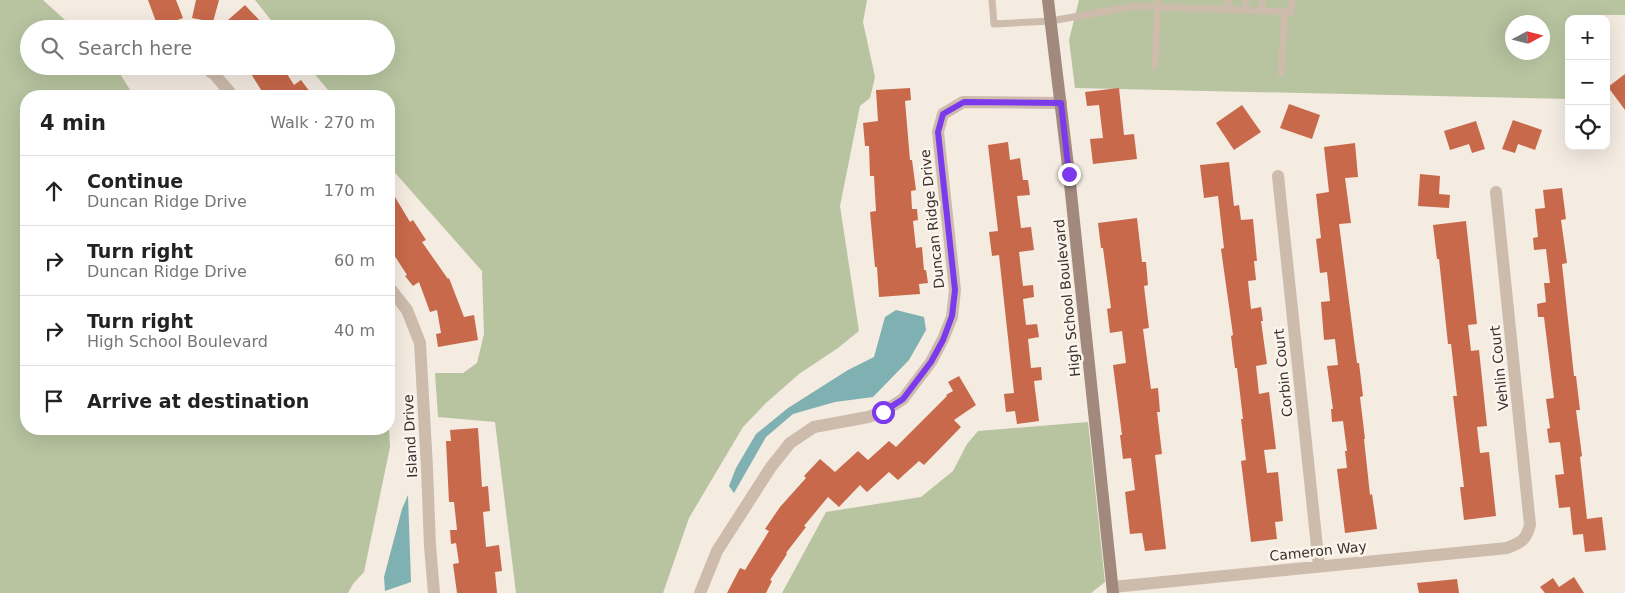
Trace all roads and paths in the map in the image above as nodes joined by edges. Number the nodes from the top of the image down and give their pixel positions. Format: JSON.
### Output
{"nodes":[{"id":1,"x":992,"y":0,"type":"edge"},
{"id":2,"x":1048,"y":0,"type":"edge"},
{"id":3,"x":1195,"y":0,"type":"edge"},
{"id":4,"x":1211,"y":0,"type":"edge"},
{"id":5,"x":1228,"y":0,"type":"edge"},
{"id":6,"x":1246,"y":0,"type":"edge"},
{"id":7,"x":1262,"y":0,"type":"edge"},
{"id":8,"x":1292,"y":0,"type":"edge"},
{"id":9,"x":1135,"y":3,"type":"edge"},
{"id":10,"x":1158,"y":4,"type":"edge"},
{"id":11,"x":1178,"y":4,"type":"edge"},
{"id":12,"x":1194,"y":9,"type":"junction"},
{"id":13,"x":1211,"y":9,"type":"junction"},
{"id":14,"x":1228,"y":10,"type":"junction"},
{"id":15,"x":1246,"y":11,"type":"junction"},
{"id":16,"x":1262,"y":11,"type":"junction"},
{"id":17,"x":1285,"y":12,"type":"junction"},
{"id":18,"x":1051,"y":21,"type":"junction"},
{"id":19,"x":1155,"y":66,"type":"dead end"},
{"id":20,"x":1281,"y":73,"type":"dead end"},
{"id":21,"x":215,"y":75,"type":"edge"},
{"id":22,"x":227,"y":90,"type":"edge"},
{"id":23,"x":1061,"y":103,"type":"junction"},
{"id":24,"x":1278,"y":176,"type":"dead end"},
{"id":25,"x":1496,"y":192,"type":"dead end"},
{"id":26,"x":395,"y":295,"type":"edge"},
{"id":27,"x":1524,"y":539,"type":"joint"},
{"id":28,"x":1319,"y":566,"type":"junction"},
{"id":29,"x":1113,"y":590,"type":"edge"},
{"id":30,"x":434,"y":593,"type":"edge"},
{"id":31,"x":700,"y":593,"type":"edge"}],
"edges":[{"from":1,"to":18,"type":"lane"},
{"from":2,"to":18,"type":"street","name":"High School Boulevard"},
{"from":3,"to":12,"type":"lane"},
{"from":4,"to":13,"type":"lane"},
{"from":5,"to":14,"type":"lane"},
{"from":6,"to":15,"type":"lane"},
{"from":7,"to":16,"type":"lane"},
{"from":8,"to":17,"type":"lane"},
{"from":9,"to":10,"type":"lane"},
{"from":9,"to":18,"type":"lane"},
{"from":10,"to":11,"type":"lane"},
{"from":10,"to":19,"type":"lane"},
{"from":11,"to":12,"type":"lane"},
{"from":12,"to":13,"type":"lane"},
{"from":13,"to":14,"type":"lane"},
{"from":14,"to":15,"type":"lane"},
{"from":15,"to":16,"type":"lane"},
{"from":16,"to":17,"type":"lane"},
{"from":17,"to":20,"type":"lane"},
{"from":18,"to":23,"type":"street","name":"High School Boulevard"},
{"from":21,"to":22,"type":"street"},
{"from":23,"to":29,"type":"street","name":"High School Boulevard"},
{"from":23,"to":31,"type":"street","name":"Duncan Ridge Drive"},
{"from":24,"to":28,"type":"street","name":"Corbin Court"},
{"from":25,"to":27,"type":"street","name":"Vehlin Court"},
{"from":26,"to":30,"type":"street","name":"Island Drive"},
{"from":27,"to":28,"type":"street","name":"Cameron Way"},
{"from":28,"to":29,"type":"street","name":"Cameron Way"}]}
